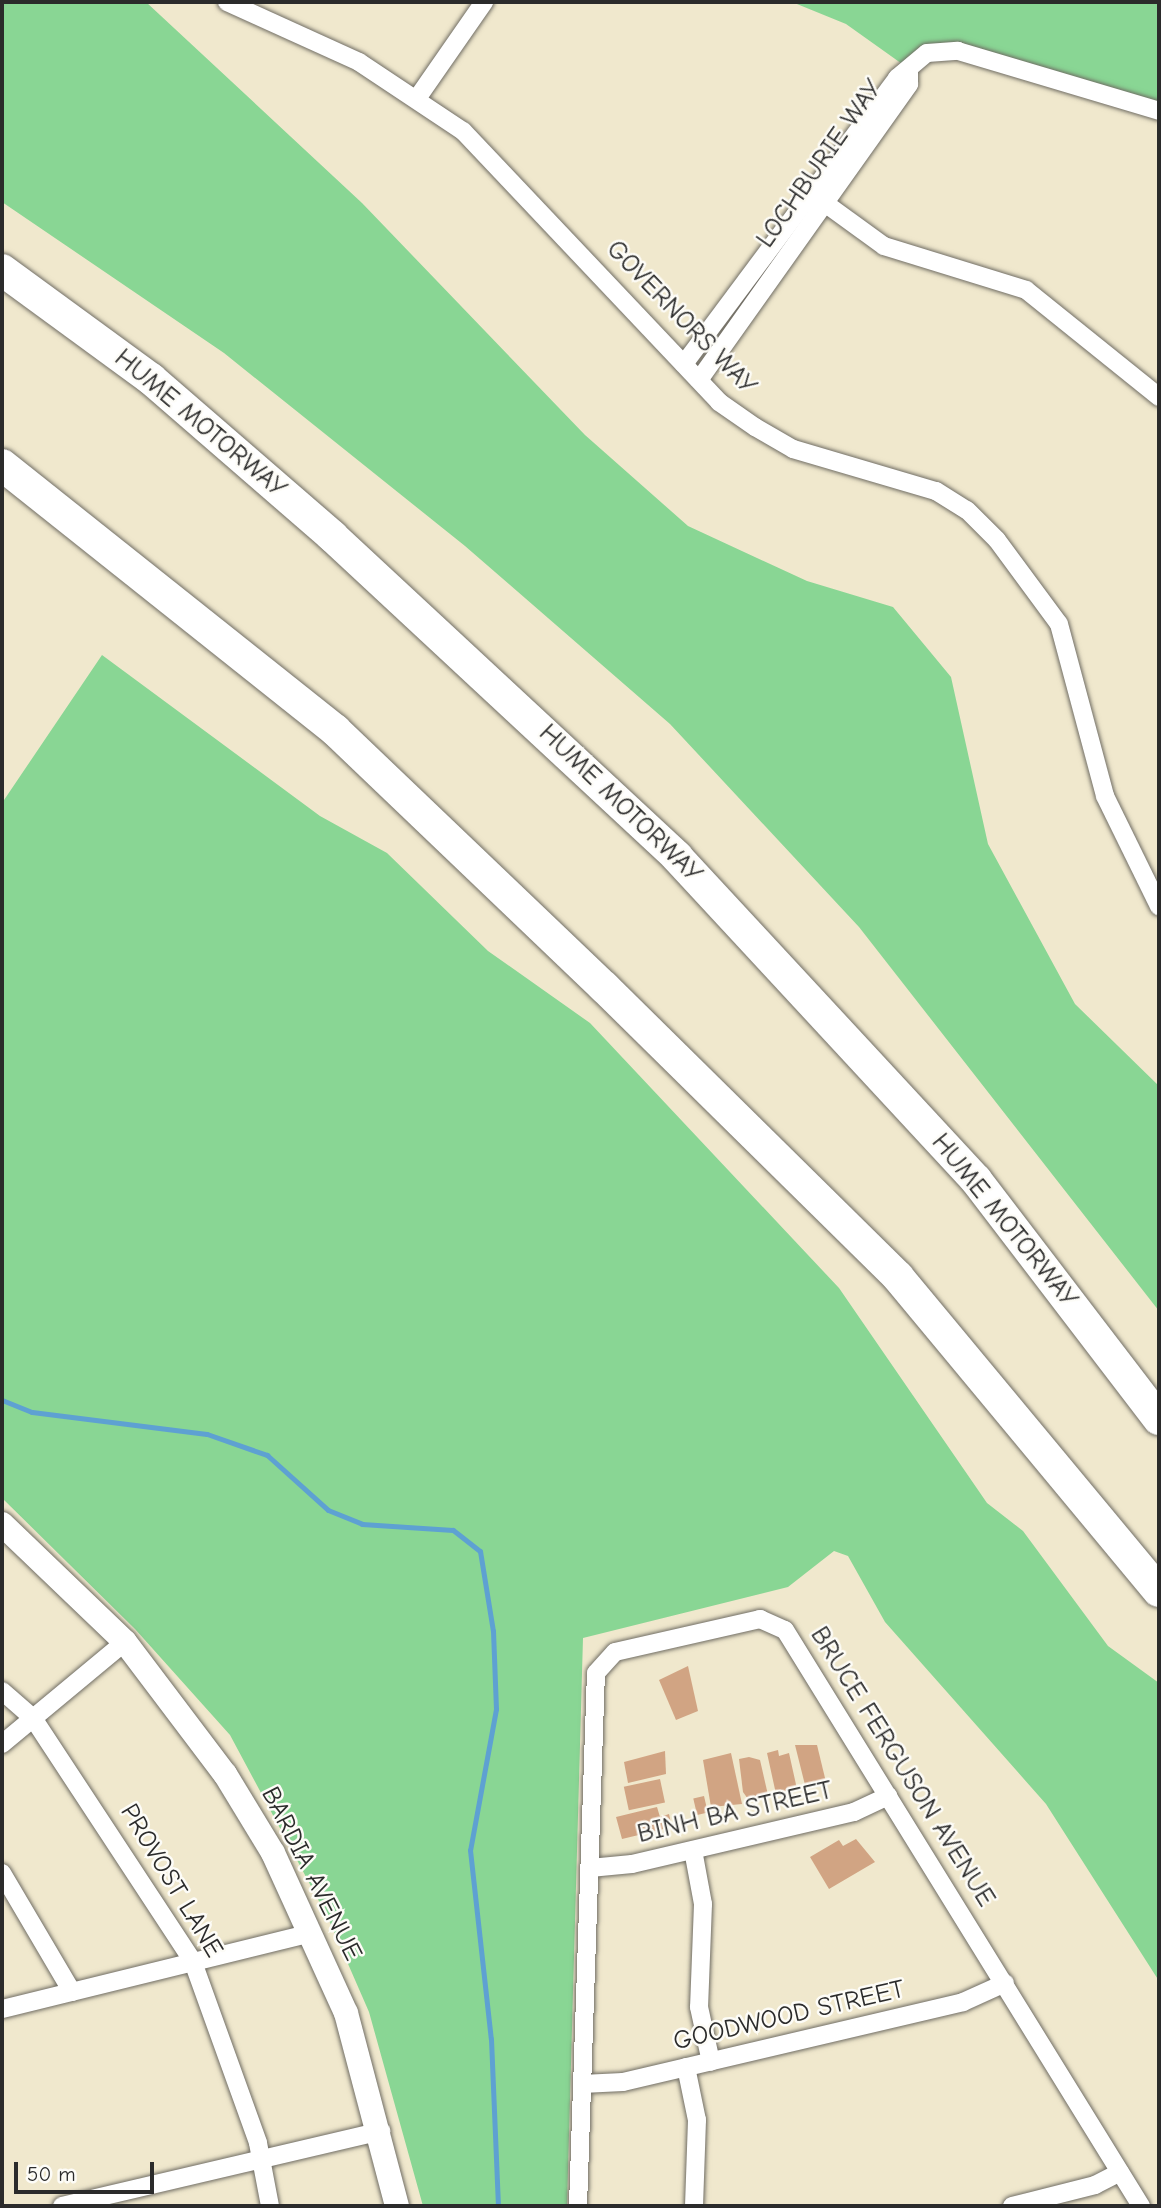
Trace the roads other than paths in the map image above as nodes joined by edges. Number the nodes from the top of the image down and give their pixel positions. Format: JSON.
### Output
{"nodes":[{"id":1,"x":227,"y":2,"type":"edge"},
{"id":2,"x":484,"y":2,"type":"edge"},
{"id":3,"x":418,"y":97,"type":"junction"},
{"id":4,"x":1159,"y":111,"type":"edge"},
{"id":5,"x":818,"y":198,"type":"junction"},
{"id":6,"x":2,"y":270,"type":"edge"},
{"id":7,"x":684,"y":363,"type":"junction"},
{"id":8,"x":699,"y":380,"type":"junction"},
{"id":9,"x":1159,"y":397,"type":"edge"},
{"id":10,"x":2,"y":464,"type":"edge"},
{"id":11,"x":1159,"y":906,"type":"edge"},
{"id":12,"x":1159,"y":1419,"type":"edge"},
{"id":13,"x":2,"y":1524,"type":"edge"},
{"id":14,"x":1159,"y":1591,"type":"edge"},
{"id":15,"x":125,"y":1642,"type":"junction"},
{"id":16,"x":2,"y":1690,"type":"edge"},
{"id":17,"x":33,"y":1718,"type":"junction"},
{"id":18,"x":2,"y":1745,"type":"edge"},
{"id":19,"x":889,"y":1796,"type":"junction"},
{"id":20,"x":693,"y":1850,"type":"junction"},
{"id":21,"x":590,"y":1868,"type":"junction"},
{"id":22,"x":2,"y":1873,"type":"edge"},
{"id":23,"x":311,"y":1933,"type":"junction"},
{"id":24,"x":193,"y":1962,"type":"junction"},
{"id":25,"x":1005,"y":1983,"type":"junction"},
{"id":26,"x":72,"y":1992,"type":"junction"},
{"id":27,"x":2,"y":2009,"type":"edge"},
{"id":28,"x":710,"y":2062,"type":"junction"},
{"id":29,"x":686,"y":2067,"type":"junction"},
{"id":30,"x":582,"y":2084,"type":"junction"},
{"id":31,"x":382,"y":2130,"type":"junction"},
{"id":32,"x":262,"y":2161,"type":"junction"},
{"id":33,"x":1120,"y":2172,"type":"junction"},
{"id":34,"x":62,"y":2206,"type":"edge"},
{"id":35,"x":270,"y":2206,"type":"edge"},
{"id":36,"x":397,"y":2206,"type":"edge"},
{"id":37,"x":579,"y":2206,"type":"edge"},
{"id":38,"x":694,"y":2206,"type":"edge"},
{"id":39,"x":1012,"y":2206,"type":"edge"},
{"id":40,"x":1141,"y":2206,"type":"edge"}],
"edges":[{"from":1,"to":3,"type":"street","name":"GOVERNORS WAY"},
{"from":2,"to":3,"type":"street"},
{"from":3,"to":7,"type":"street","name":"GOVERNORS WAY"},
{"from":4,"to":5,"type":"street","name":"LOCHBURIE WAY"},
{"from":5,"to":7,"type":"street","name":"LOCHBURIE WAY"},
{"from":5,"to":8,"type":"street","name":"LOCHBURIE WAY"},
{"from":5,"to":9,"type":"street"},
{"from":6,"to":12,"type":"highway","name":"HUME MOTORWAY"},
{"from":7,"to":8,"type":"street","name":"GOVERNORS WAY"},
{"from":8,"to":11,"type":"street","name":"GOVERNORS WAY"},
{"from":10,"to":14,"type":"highway"},
{"from":13,"to":15,"type":"street","name":"BARDIA AVENUE"},
{"from":15,"to":17,"type":"street"},
{"from":15,"to":23,"type":"street","name":"BARDIA AVENUE"},
{"from":16,"to":17,"type":"street","name":"PROVOST LANE"},
{"from":17,"to":18,"type":"street"},
{"from":17,"to":24,"type":"street","name":"PROVOST LANE"},
{"from":19,"to":20,"type":"street","name":"BINH BA STREET"},
{"from":19,"to":21,"type":"street","name":"BRUCE FERGUSON AVENUE"},
{"from":19,"to":25,"type":"street","name":"BRUCE FERGUSON AVENUE"},
{"from":20,"to":21,"type":"street","name":"BINH BA STREET"},
{"from":20,"to":28,"type":"street"},
{"from":21,"to":30,"type":"street","name":"BRUCE FERGUSON AVENUE"},
{"from":22,"to":26,"type":"street"},
{"from":23,"to":24,"type":"street"},
{"from":23,"to":31,"type":"street","name":"BARDIA AVENUE"},
{"from":24,"to":26,"type":"street"},
{"from":24,"to":32,"type":"street","name":"PROVOST LANE"},
{"from":25,"to":28,"type":"street","name":"GOODWOOD STREET"},
{"from":25,"to":33,"type":"street","name":"BRUCE FERGUSON AVENUE"},
{"from":26,"to":27,"type":"street"},
{"from":28,"to":29,"type":"street","name":"GOODWOOD STREET"},
{"from":29,"to":30,"type":"street","name":"GOODWOOD STREET"},
{"from":29,"to":38,"type":"street"},
{"from":30,"to":37,"type":"street","name":"BRUCE FERGUSON AVENUE"},
{"from":31,"to":32,"type":"street"},
{"from":31,"to":36,"type":"street","name":"BARDIA AVENUE"},
{"from":32,"to":34,"type":"street"},
{"from":32,"to":35,"type":"street","name":"PROVOST LANE"},
{"from":33,"to":39,"type":"street"},
{"from":33,"to":40,"type":"street","name":"BRUCE FERGUSON AVENUE"}]}
